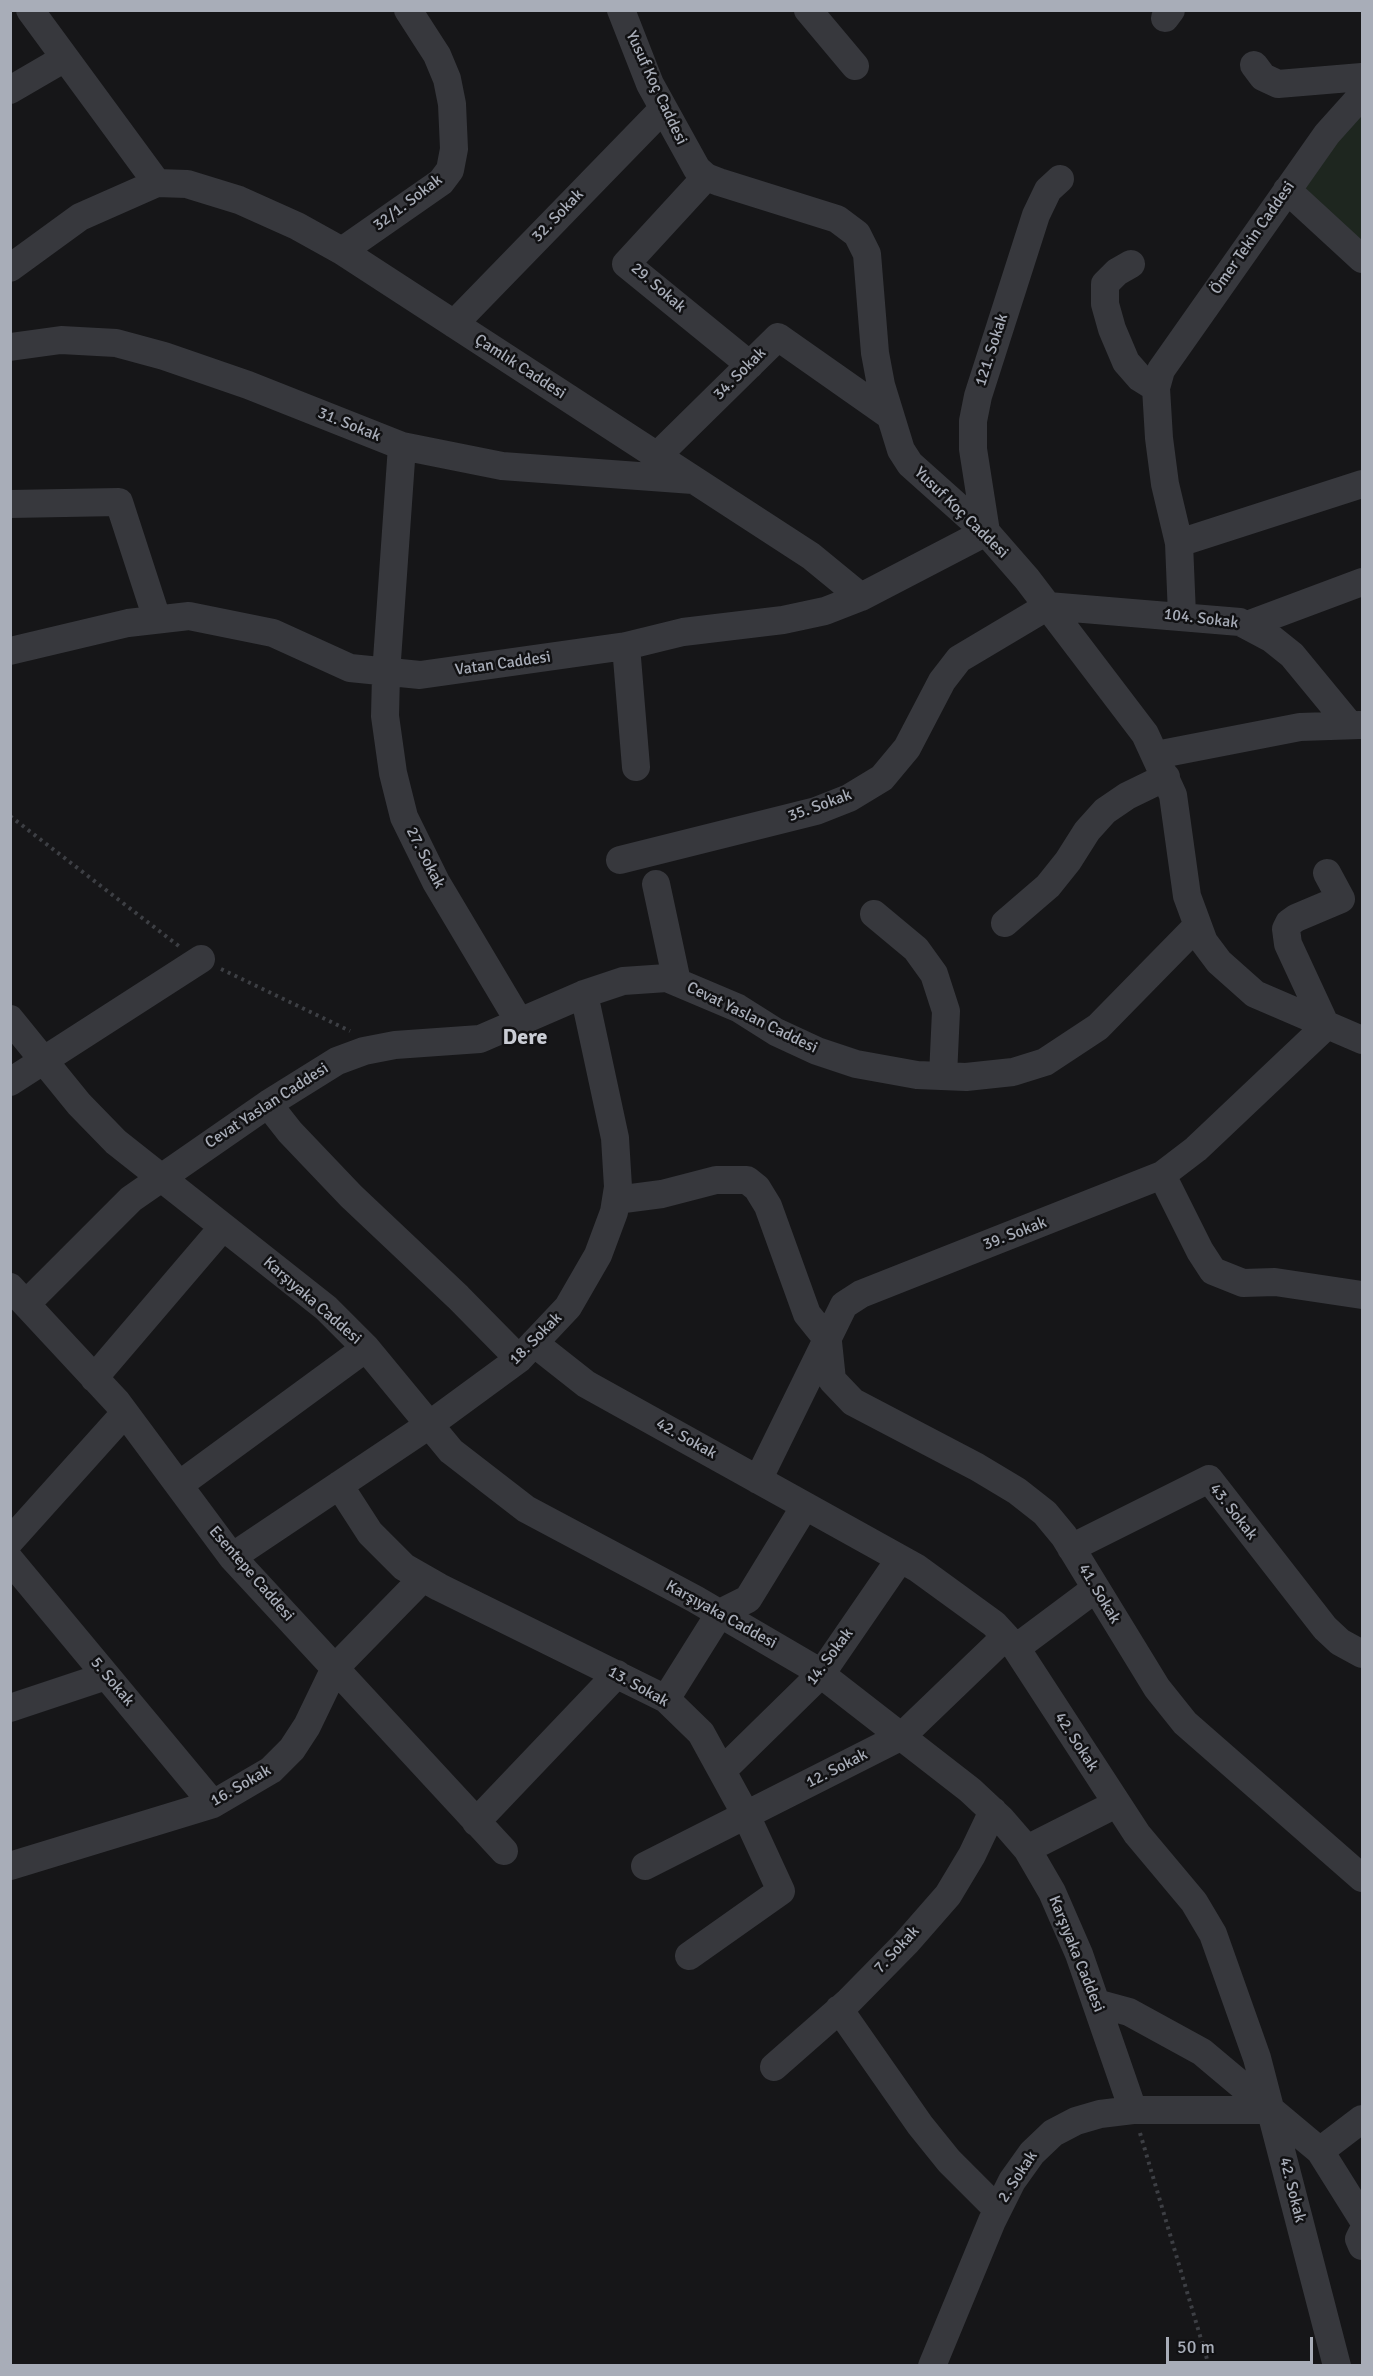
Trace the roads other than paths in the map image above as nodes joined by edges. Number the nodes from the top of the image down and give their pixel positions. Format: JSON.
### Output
{"nodes":[{"id":1,"x":30,"y":10,"type":"edge"},
{"id":2,"x":408,"y":10,"type":"edge"},
{"id":3,"x":621,"y":10,"type":"edge"},
{"id":4,"x":808,"y":10,"type":"edge"},
{"id":5,"x":65,"y":58,"type":"junction"},
{"id":6,"x":1254,"y":65,"type":"dead end"},
{"id":7,"x":855,"y":66,"type":"dead end"},
{"id":8,"x":1362,"y":77,"type":"edge"},
{"id":9,"x":10,"y":90,"type":"edge"},
{"id":10,"x":1362,"y":95,"type":"edge"},
{"id":11,"x":663,"y":109,"type":"junction"},
{"id":12,"x":706,"y":177,"type":"junction"},
{"id":13,"x":1060,"y":179,"type":"dead end"},
{"id":14,"x":157,"y":183,"type":"junction"},
{"id":15,"x":1287,"y":190,"type":"junction"},
{"id":16,"x":342,"y":251,"type":"junction"},
{"id":17,"x":1362,"y":259,"type":"edge"},
{"id":18,"x":1131,"y":264,"type":"dead end"},
{"id":19,"x":10,"y":268,"type":"edge"},
{"id":20,"x":454,"y":324,"type":"junction"},
{"id":21,"x":10,"y":347,"type":"edge"},
{"id":22,"x":750,"y":365,"type":"junction"},
{"id":23,"x":1156,"y":388,"type":"junction"},
{"id":24,"x":889,"y":415,"type":"junction"},
{"id":25,"x":402,"y":446,"type":"junction"},
{"id":26,"x":657,"y":456,"type":"junction"},
{"id":27,"x":695,"y":480,"type":"junction"},
{"id":28,"x":1360,"y":493,"type":"edge"},
{"id":29,"x":10,"y":504,"type":"edge"},
{"id":30,"x":986,"y":532,"type":"junction"},
{"id":31,"x":1179,"y":543,"type":"junction"},
{"id":32,"x":1362,"y":582,"type":"edge"},
{"id":33,"x":861,"y":597,"type":"junction"},
{"id":34,"x":1048,"y":606,"type":"junction"},
{"id":35,"x":1182,"y":615,"type":"junction"},
{"id":36,"x":157,"y":619,"type":"junction"},
{"id":37,"x":1247,"y":625,"type":"junction"},
{"id":38,"x":626,"y":645,"type":"junction"},
{"id":39,"x":10,"y":651,"type":"edge"},
{"id":40,"x":386,"y":674,"type":"junction"},
{"id":41,"x":1355,"y":724,"type":"edge"},
{"id":42,"x":1161,"y":766,"type":"junction"},
{"id":43,"x":636,"y":767,"type":"dead end"},
{"id":44,"x":620,"y":860,"type":"dead end"},
{"id":45,"x":1327,"y":873,"type":"dead end"},
{"id":46,"x":656,"y":884,"type":"dead end"},
{"id":47,"x":874,"y":914,"type":"dead end"},
{"id":48,"x":1005,"y":923,"type":"dead end"},
{"id":49,"x":1197,"y":926,"type":"junction"},
{"id":50,"x":201,"y":959,"type":"dead end"},
{"id":51,"x":677,"y":982,"type":"junction"},
{"id":52,"x":584,"y":994,"type":"junction"},
{"id":53,"x":10,"y":1019,"type":"edge"},
{"id":54,"x":520,"y":1023,"type":"junction"},
{"id":55,"x":1326,"y":1026,"type":"junction"},
{"id":56,"x":1362,"y":1040,"type":"edge"},
{"id":57,"x":42,"y":1061,"type":"junction"},
{"id":58,"x":943,"y":1076,"type":"junction"},
{"id":59,"x":10,"y":1082,"type":"edge"},
{"id":60,"x":268,"y":1104,"type":"junction"},
{"id":61,"x":1162,"y":1175,"type":"junction"},
{"id":62,"x":160,"y":1177,"type":"junction"},
{"id":63,"x":616,"y":1200,"type":"junction"},
{"id":64,"x":223,"y":1227,"type":"junction"},
{"id":65,"x":18,"y":1295,"type":"edge"},
{"id":66,"x":1362,"y":1295,"type":"edge"},
{"id":67,"x":828,"y":1340,"type":"junction"},
{"id":68,"x":366,"y":1348,"type":"junction"},
{"id":69,"x":526,"y":1351,"type":"junction"},
{"id":70,"x":94,"y":1378,"type":"junction"},
{"id":71,"x":125,"y":1413,"type":"junction"},
{"id":72,"x":429,"y":1425,"type":"junction"},
{"id":73,"x":758,"y":1480,"type":"junction"},
{"id":74,"x":179,"y":1485,"type":"junction"},
{"id":75,"x":339,"y":1485,"type":"junction"},
{"id":76,"x":805,"y":1506,"type":"junction"},
{"id":77,"x":10,"y":1541,"type":"edge"},
{"id":78,"x":1071,"y":1548,"type":"junction"},
{"id":79,"x":232,"y":1557,"type":"junction"},
{"id":80,"x":900,"y":1559,"type":"junction"},
{"id":81,"x":10,"y":1560,"type":"edge"},
{"id":82,"x":423,"y":1578,"type":"junction"},
{"id":83,"x":1095,"y":1589,"type":"junction"},
{"id":84,"x":720,"y":1613,"type":"junction"},
{"id":85,"x":1011,"y":1642,"type":"junction"},
{"id":86,"x":1362,"y":1654,"type":"edge"},
{"id":87,"x":335,"y":1668,"type":"junction"},
{"id":88,"x":617,"y":1674,"type":"junction"},
{"id":89,"x":821,"y":1674,"type":"junction"},
{"id":90,"x":106,"y":1676,"type":"junction"},
{"id":91,"x":666,"y":1699,"type":"junction"},
{"id":92,"x":10,"y":1708,"type":"edge"},
{"id":93,"x":902,"y":1737,"type":"junction"},
{"id":94,"x":723,"y":1770,"type":"junction"},
{"id":95,"x":213,"y":1804,"type":"junction"},
{"id":96,"x":1116,"y":1804,"type":"junction"},
{"id":97,"x":993,"y":1811,"type":"junction"},
{"id":98,"x":746,"y":1815,"type":"junction"},
{"id":99,"x":476,"y":1822,"type":"junction"},
{"id":100,"x":1027,"y":1849,"type":"junction"},
{"id":101,"x":504,"y":1851,"type":"dead end"},
{"id":102,"x":10,"y":1866,"type":"edge"},
{"id":103,"x":645,"y":1866,"type":"dead end"},
{"id":104,"x":1362,"y":1878,"type":"edge"},
{"id":105,"x":689,"y":1956,"type":"dead end"},
{"id":106,"x":1096,"y":2003,"type":"junction"},
{"id":107,"x":839,"y":2009,"type":"junction"},
{"id":108,"x":774,"y":2067,"type":"dead end"},
{"id":109,"x":1133,"y":2110,"type":"junction"},
{"id":110,"x":1271,"y":2110,"type":"junction"},
{"id":111,"x":1362,"y":2119,"type":"edge"},
{"id":112,"x":1320,"y":2151,"type":"junction"},
{"id":113,"x":997,"y":2209,"type":"junction"},
{"id":114,"x":1362,"y":2218,"type":"edge"},
{"id":115,"x":1362,"y":2233,"type":"edge"},
{"id":116,"x":1362,"y":2246,"type":"edge"},
{"id":117,"x":932,"y":2366,"type":"edge"},
{"id":118,"x":1337,"y":2366,"type":"edge"}],
"edges":[{"from":1,"to":5,"type":"street"},
{"from":2,"to":16,"type":"street","name":"32/1. Sokak"},
{"from":3,"to":11,"type":"street","name":"Yusuf Koç Caddesi"},
{"from":4,"to":7,"type":"street"},
{"from":5,"to":9,"type":"street"},
{"from":5,"to":14,"type":"street"},
{"from":6,"to":8,"type":"street"},
{"from":10,"to":15,"type":"street","name":"Ömer Tekin Caddesi"},
{"from":11,"to":12,"type":"street","name":"Yusuf Koç Caddesi"},
{"from":11,"to":20,"type":"street","name":"32. Sokak"},
{"from":12,"to":22,"type":"street","name":"29. Sokak"},
{"from":12,"to":24,"type":"street","name":"Yusuf Koç Caddesi"},
{"from":13,"to":30,"type":"street","name":"121. Sokak"},
{"from":14,"to":16,"type":"street","name":"Çamlık Caddesi"},
{"from":14,"to":19,"type":"street"},
{"from":15,"to":17,"type":"street"},
{"from":15,"to":23,"type":"street","name":"Ömer Tekin Caddesi"},
{"from":16,"to":20,"type":"street","name":"Çamlık Caddesi"},
{"from":18,"to":23,"type":"street"},
{"from":20,"to":26,"type":"street","name":"Çamlık Caddesi"},
{"from":21,"to":25,"type":"street","name":"31. Sokak"},
{"from":22,"to":24,"type":"street","name":"34. Sokak"},
{"from":22,"to":26,"type":"street","name":"34. Sokak"},
{"from":23,"to":31,"type":"street"},
{"from":24,"to":30,"type":"street","name":"Yusuf Koç Caddesi"},
{"from":25,"to":27,"type":"street","name":"31. Sokak"},
{"from":25,"to":40,"type":"street"},
{"from":26,"to":27,"type":"street","name":"Çamlık Caddesi"},
{"from":27,"to":33,"type":"street","name":"Çamlık Caddesi"},
{"from":28,"to":31,"type":"street"},
{"from":29,"to":36,"type":"street"},
{"from":30,"to":33,"type":"street","name":"Vatan Caddesi"},
{"from":30,"to":34,"type":"street","name":"Yusuf Koç Caddesi"},
{"from":31,"to":35,"type":"street"},
{"from":32,"to":37,"type":"street"},
{"from":33,"to":38,"type":"street","name":"Vatan Caddesi"},
{"from":34,"to":35,"type":"street","name":"104. Sokak"},
{"from":34,"to":42,"type":"street","name":"Yusuf Koç Caddesi"},
{"from":34,"to":44,"type":"street","name":"35. Sokak"},
{"from":35,"to":37,"type":"street","name":"104. Sokak"},
{"from":36,"to":39,"type":"street","name":"Vatan Caddesi"},
{"from":36,"to":40,"type":"street","name":"Vatan Caddesi"},
{"from":37,"to":41,"type":"street","name":"104. Sokak"},
{"from":38,"to":40,"type":"street","name":"Vatan Caddesi"},
{"from":38,"to":43,"type":"street"},
{"from":40,"to":54,"type":"street","name":"27. Sokak"},
{"from":41,"to":42,"type":"street"},
{"from":42,"to":48,"type":"street"},
{"from":42,"to":49,"type":"street","name":"Yusuf Koç Caddesi"},
{"from":45,"to":55,"type":"street"},
{"from":46,"to":51,"type":"street"},
{"from":47,"to":58,"type":"street"},
{"from":49,"to":55,"type":"street","name":"Yusuf Koç Caddesi"},
{"from":49,"to":58,"type":"street","name":"Cevat Yaslan Caddesi"},
{"from":50,"to":57,"type":"street"},
{"from":51,"to":52,"type":"street","name":"Cevat Yaslan Caddesi"},
{"from":51,"to":58,"type":"street","name":"Cevat Yaslan Caddesi"},
{"from":52,"to":54,"type":"street","name":"Cevat Yaslan Caddesi"},
{"from":52,"to":63,"type":"street","name":"18. Sokak"},
{"from":53,"to":57,"type":"street","name":"Karşıyaka Caddesi"},
{"from":54,"to":60,"type":"street","name":"Cevat Yaslan Caddesi"},
{"from":55,"to":56,"type":"street","name":"Yusuf Koç Caddesi"},
{"from":55,"to":61,"type":"street","name":"39. Sokak"},
{"from":57,"to":59,"type":"street"},
{"from":57,"to":62,"type":"street","name":"Karşıyaka Caddesi"},
{"from":60,"to":62,"type":"street","name":"Cevat Yaslan Caddesi"},
{"from":60,"to":69,"type":"street","name":"42. Sokak"},
{"from":61,"to":66,"type":"street"},
{"from":61,"to":67,"type":"street","name":"39. Sokak"},
{"from":62,"to":64,"type":"street","name":"Karşıyaka Caddesi"},
{"from":62,"to":65,"type":"street","name":"Cevat Yaslan Caddesi"},
{"from":63,"to":67,"type":"street"},
{"from":63,"to":69,"type":"street","name":"18. Sokak"},
{"from":64,"to":68,"type":"street","name":"Karşıyaka Caddesi"},
{"from":64,"to":70,"type":"street"},
{"from":65,"to":70,"type":"street","name":"Esentepe Caddesi"},
{"from":67,"to":73,"type":"street","name":"39. Sokak"},
{"from":67,"to":78,"type":"street","name":"41. Sokak"},
{"from":68,"to":72,"type":"street","name":"Karşıyaka Caddesi"},
{"from":68,"to":74,"type":"street"},
{"from":69,"to":72,"type":"street","name":"18. Sokak"},
{"from":69,"to":73,"type":"street","name":"42. Sokak"},
{"from":70,"to":71,"type":"street","name":"Esentepe Caddesi"},
{"from":71,"to":74,"type":"street","name":"Esentepe Caddesi"},
{"from":71,"to":77,"type":"street"},
{"from":72,"to":75,"type":"street","name":"18. Sokak"},
{"from":72,"to":84,"type":"street","name":"Karşıyaka Caddesi"},
{"from":73,"to":76,"type":"street","name":"42. Sokak"},
{"from":74,"to":79,"type":"street","name":"Esentepe Caddesi"},
{"from":75,"to":79,"type":"street","name":"18. Sokak"},
{"from":75,"to":82,"type":"street","name":"13. Sokak"},
{"from":76,"to":80,"type":"street","name":"42. Sokak"},
{"from":76,"to":84,"type":"street"},
{"from":78,"to":83,"type":"street","name":"41. Sokak"},
{"from":78,"to":86,"type":"street","name":"43. Sokak"},
{"from":79,"to":87,"type":"street","name":"Esentepe Caddesi"},
{"from":80,"to":85,"type":"street","name":"42. Sokak"},
{"from":80,"to":89,"type":"street","name":"14. Sokak"},
{"from":81,"to":90,"type":"street","name":"5. Sokak"},
{"from":82,"to":87,"type":"street","name":"16. Sokak"},
{"from":82,"to":88,"type":"street","name":"13. Sokak"},
{"from":83,"to":85,"type":"street","name":"12. Sokak"},
{"from":83,"to":104,"type":"street","name":"41. Sokak"},
{"from":84,"to":89,"type":"street","name":"Karşıyaka Caddesi"},
{"from":84,"to":91,"type":"street"},
{"from":85,"to":93,"type":"street","name":"12. Sokak"},
{"from":85,"to":96,"type":"street","name":"42. Sokak"},
{"from":87,"to":95,"type":"street","name":"16. Sokak"},
{"from":87,"to":99,"type":"street","name":"Esentepe Caddesi"},
{"from":88,"to":91,"type":"street","name":"13. Sokak"},
{"from":88,"to":99,"type":"street"},
{"from":89,"to":93,"type":"street","name":"Karşıyaka Caddesi"},
{"from":89,"to":94,"type":"street","name":"14. Sokak"},
{"from":90,"to":92,"type":"street"},
{"from":90,"to":95,"type":"street","name":"5. Sokak"},
{"from":91,"to":94,"type":"street","name":"13. Sokak"},
{"from":93,"to":97,"type":"street","name":"Karşıyaka Caddesi"},
{"from":93,"to":98,"type":"street","name":"12. Sokak"},
{"from":94,"to":98,"type":"street","name":"13. Sokak"},
{"from":95,"to":102,"type":"street","name":"16. Sokak"},
{"from":96,"to":100,"type":"street"},
{"from":96,"to":110,"type":"street","name":"42. Sokak"},
{"from":97,"to":100,"type":"street","name":"Karşıyaka Caddesi"},
{"from":97,"to":107,"type":"street","name":"7. Sokak"},
{"from":98,"to":103,"type":"street","name":"12. Sokak"},
{"from":98,"to":105,"type":"street","name":"13. Sokak"},
{"from":99,"to":101,"type":"street","name":"Esentepe Caddesi"},
{"from":100,"to":106,"type":"street","name":"Karşıyaka Caddesi"},
{"from":106,"to":109,"type":"street","name":"Karşıyaka Caddesi"},
{"from":106,"to":110,"type":"street"},
{"from":107,"to":108,"type":"street","name":"7. Sokak"},
{"from":107,"to":113,"type":"street"},
{"from":109,"to":110,"type":"street","name":"2. Sokak"},
{"from":109,"to":113,"type":"street","name":"2. Sokak"},
{"from":110,"to":112,"type":"street"},
{"from":110,"to":118,"type":"street","name":"42. Sokak"},
{"from":111,"to":112,"type":"street"},
{"from":112,"to":114,"type":"street"},
{"from":113,"to":117,"type":"street","name":"2. Sokak"},
{"from":115,"to":116,"type":"street"}]}
